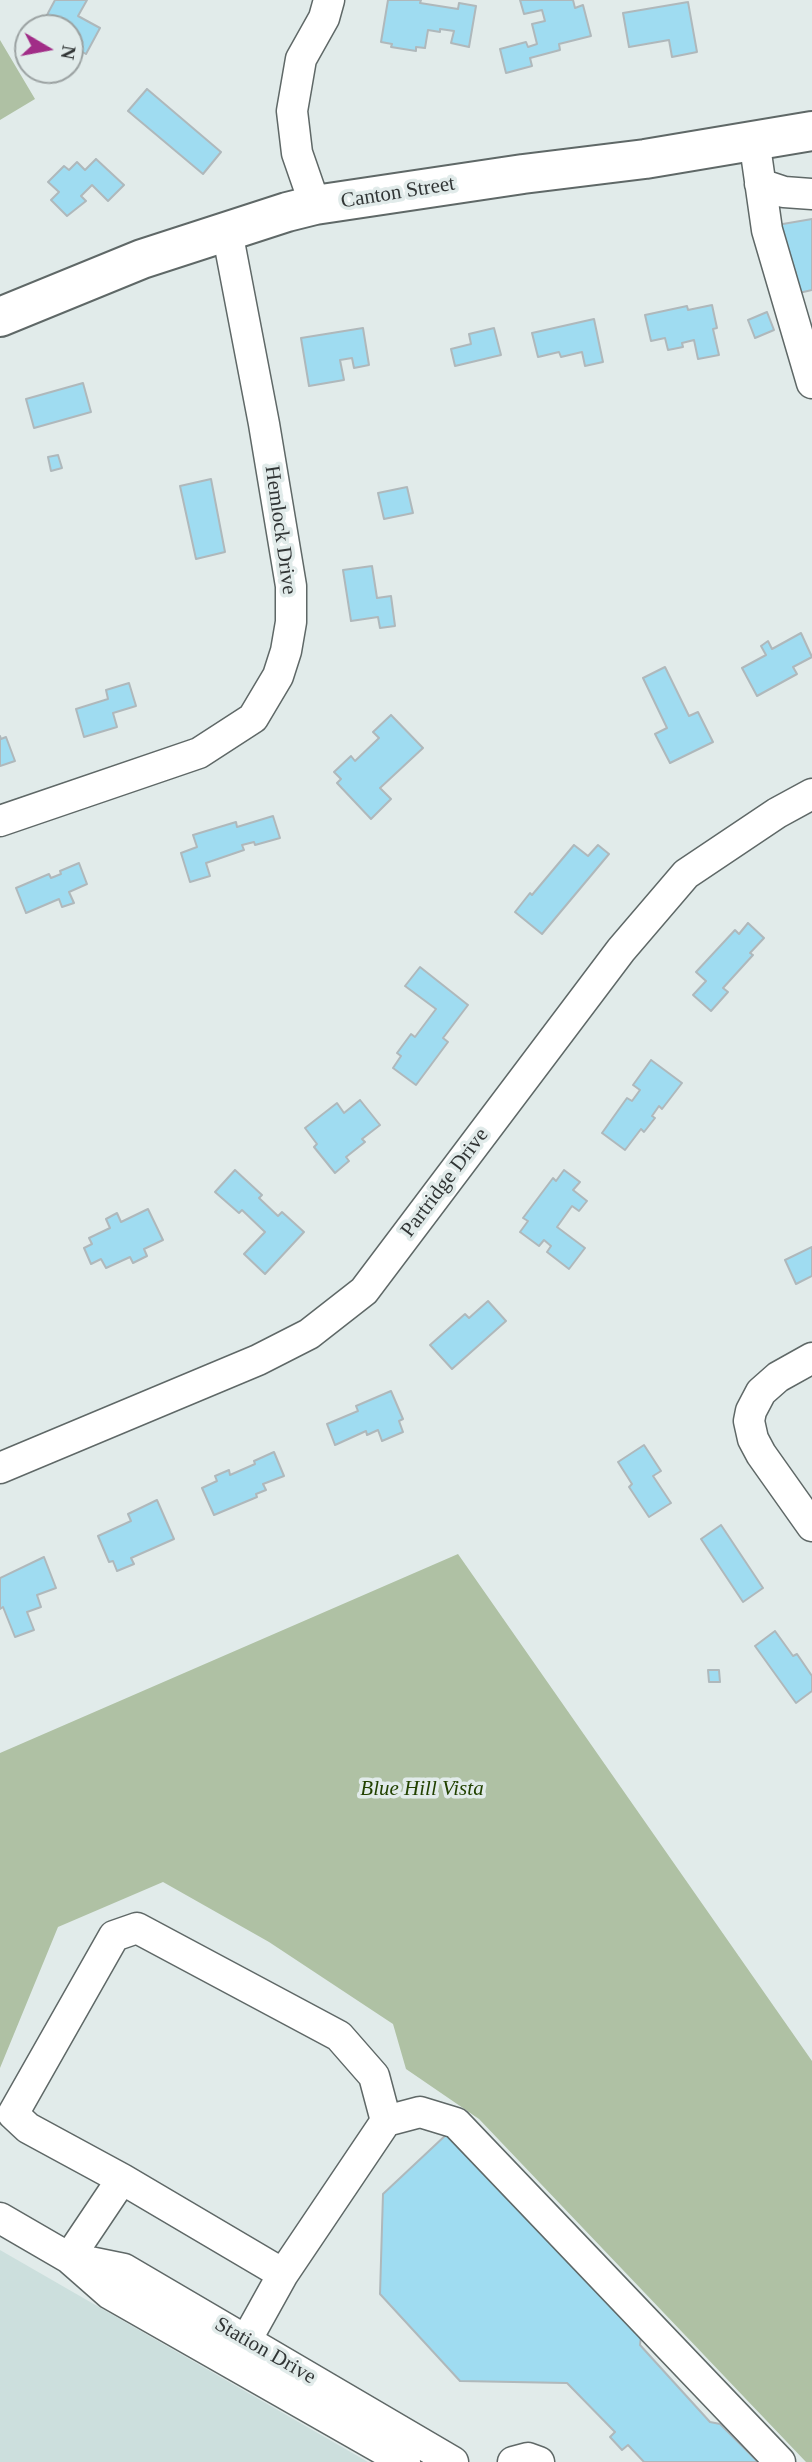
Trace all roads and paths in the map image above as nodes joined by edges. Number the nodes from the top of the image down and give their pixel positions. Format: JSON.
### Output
{"nodes":[{"id":1,"x":329,"y":0,"type":"edge"},
{"id":2,"x":812,"y":131,"type":"edge"},
{"id":3,"x":754,"y":139,"type":"junction"},
{"id":4,"x":760,"y":184,"type":"junction"},
{"id":5,"x":812,"y":194,"type":"edge"},
{"id":6,"x":314,"y":205,"type":"junction"},
{"id":7,"x":227,"y":231,"type":"junction"},
{"id":8,"x":0,"y":317,"type":"edge"},
{"id":9,"x":812,"y":383,"type":"edge"},
{"id":10,"x":812,"y":794,"type":"edge"},
{"id":11,"x":0,"y":821,"type":"edge"},
{"id":12,"x":812,"y":1358,"type":"edge"},
{"id":13,"x":0,"y":1468,"type":"edge"},
{"id":14,"x":812,"y":1525,"type":"edge"},
{"id":15,"x":386,"y":2121,"type":"junction"},
{"id":16,"x":122,"y":2179,"type":"junction"},
{"id":17,"x":0,"y":2218,"type":"edge"},
{"id":18,"x":69,"y":2258,"type":"junction"},
{"id":19,"x":283,"y":2274,"type":"junction"},
{"id":20,"x":240,"y":2352,"type":"junction"},
{"id":21,"x":405,"y":2462,"type":"edge"},
{"id":22,"x":453,"y":2462,"type":"edge"},
{"id":23,"x":513,"y":2462,"type":"edge"},
{"id":24,"x":539,"y":2462,"type":"edge"},
{"id":25,"x":780,"y":2462,"type":"edge"}],
"edges":[{"from":1,"to":6,"type":"street"},
{"from":2,"to":3,"type":"main road","name":"Canton Street"},
{"from":3,"to":4,"type":"street"},
{"from":3,"to":6,"type":"main road","name":"Canton Street"},
{"from":4,"to":5,"type":"street"},
{"from":4,"to":9,"type":"street"},
{"from":6,"to":7,"type":"main road","name":"Canton Street"},
{"from":7,"to":8,"type":"main road","name":"Canton Street"},
{"from":7,"to":11,"type":"street","name":"Hemlock Drive"},
{"from":10,"to":13,"type":"street","name":"Partridge Drive"},
{"from":12,"to":14,"type":"street"},
{"from":15,"to":16,"type":"street"},
{"from":15,"to":19,"type":"street"},
{"from":15,"to":25,"type":"street"},
{"from":16,"to":18,"type":"street"},
{"from":16,"to":19,"type":"street"},
{"from":17,"to":18,"type":"street","name":"Station Drive"},
{"from":18,"to":20,"type":"street","name":"Station Drive"},
{"from":19,"to":20,"type":"street"},
{"from":20,"to":21,"type":"street","name":"Station Drive"},
{"from":20,"to":22,"type":"street","name":"Station Drive"},
{"from":23,"to":24,"type":"street"}]}
